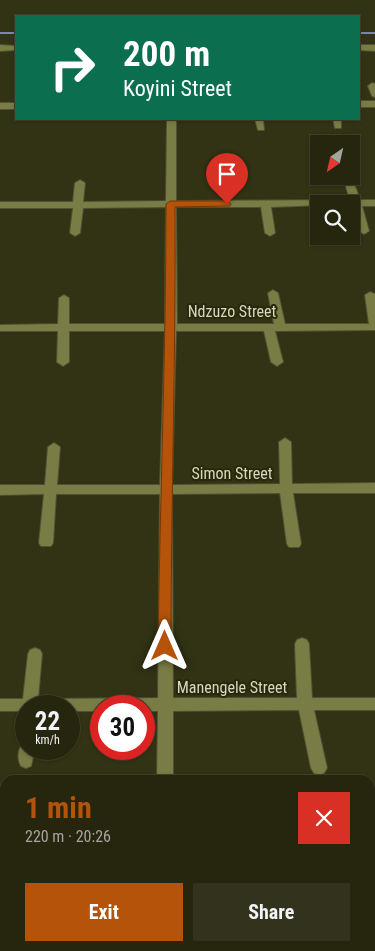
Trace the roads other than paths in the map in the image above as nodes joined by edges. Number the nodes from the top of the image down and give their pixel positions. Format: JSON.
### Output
{"nodes":[{"id":1,"x":0,"y":48,"type":"edge"},
{"id":2,"x":15,"y":48,"type":"edge"},
{"id":3,"x":360,"y":48,"type":"edge"},
{"id":4,"x":375,"y":48,"type":"edge"},
{"id":5,"x":360,"y":104,"type":"edge"},
{"id":6,"x":375,"y":104,"type":"edge"},
{"id":7,"x":0,"y":106,"type":"edge"},
{"id":8,"x":15,"y":106,"type":"edge"},
{"id":9,"x":171,"y":120,"type":"edge"},
{"id":10,"x":80,"y":184,"type":"dead end"},
{"id":11,"x":265,"y":203,"type":"junction"},
{"id":12,"x":310,"y":203,"type":"edge"},
{"id":13,"x":360,"y":203,"type":"edge"},
{"id":14,"x":375,"y":203,"type":"edge"},
{"id":15,"x":0,"y":204,"type":"edge"},
{"id":16,"x":77,"y":204,"type":"junction"},
{"id":17,"x":170,"y":204,"type":"junction"},
{"id":18,"x":360,"y":220,"type":"edge"},
{"id":19,"x":270,"y":232,"type":"dead end"},
{"id":20,"x":364,"y":232,"type":"dead end"},
{"id":21,"x":76,"y":233,"type":"dead end"},
{"id":22,"x":273,"y":293,"type":"dead end"},
{"id":23,"x":370,"y":295,"type":"dead end"},
{"id":24,"x":64,"y":298,"type":"dead end"},
{"id":25,"x":375,"y":325,"type":"edge"},
{"id":26,"x":171,"y":327,"type":"junction"},
{"id":27,"x":275,"y":327,"type":"junction"},
{"id":28,"x":0,"y":328,"type":"edge"},
{"id":29,"x":65,"y":328,"type":"junction"},
{"id":30,"x":63,"y":362,"type":"dead end"},
{"id":31,"x":277,"y":362,"type":"dead end"},
{"id":32,"x":285,"y":442,"type":"dead end"},
{"id":33,"x":54,"y":447,"type":"dead end"},
{"id":34,"x":375,"y":488,"type":"edge"},
{"id":35,"x":286,"y":489,"type":"junction"},
{"id":36,"x":0,"y":490,"type":"edge"},
{"id":37,"x":50,"y":490,"type":"junction"},
{"id":38,"x":166,"y":490,"type":"junction"},
{"id":39,"x":46,"y":543,"type":"dead end"},
{"id":40,"x":294,"y":544,"type":"dead end"},
{"id":41,"x":302,"y":644,"type":"dead end"},
{"id":42,"x":35,"y":654,"type":"dead end"},
{"id":43,"x":31,"y":695,"type":"edge"},
{"id":44,"x":305,"y":704,"type":"junction"},
{"id":45,"x":375,"y":704,"type":"edge"},
{"id":46,"x":164,"y":705,"type":"junction"},
{"id":47,"x":0,"y":706,"type":"edge"},
{"id":48,"x":15,"y":706,"type":"edge"},
{"id":49,"x":80,"y":706,"type":"edge"},
{"id":50,"x":320,"y":768,"type":"dead end"},
{"id":51,"x":165,"y":775,"type":"edge"}],
"edges":[{"from":1,"to":2,"type":"street"},
{"from":3,"to":4,"type":"street"},
{"from":5,"to":6,"type":"street"},
{"from":7,"to":8,"type":"street"},
{"from":9,"to":17,"type":"street"},
{"from":10,"to":16,"type":"street"},
{"from":11,"to":12,"type":"street"},
{"from":11,"to":17,"type":"street"},
{"from":11,"to":19,"type":"street"},
{"from":13,"to":14,"type":"street"},
{"from":15,"to":16,"type":"street"},
{"from":16,"to":17,"type":"street"},
{"from":16,"to":21,"type":"street"},
{"from":17,"to":26,"type":"street"},
{"from":18,"to":20,"type":"street"},
{"from":22,"to":27,"type":"street"},
{"from":23,"to":25,"type":"street"},
{"from":24,"to":29,"type":"street"},
{"from":25,"to":27,"type":"street","name":"Ndzuzo Street"},
{"from":26,"to":27,"type":"street","name":"Ndzuzo Street"},
{"from":26,"to":29,"type":"street","name":"Ndzuzo Street"},
{"from":26,"to":38,"type":"street"},
{"from":27,"to":31,"type":"street"},
{"from":28,"to":29,"type":"street","name":"Ndzuzo Street"},
{"from":29,"to":30,"type":"street"},
{"from":32,"to":35,"type":"street"},
{"from":33,"to":37,"type":"street"},
{"from":34,"to":35,"type":"street","name":"Simon Street"},
{"from":35,"to":38,"type":"street","name":"Simon Street"},
{"from":35,"to":40,"type":"street"},
{"from":36,"to":37,"type":"street","name":"Simon Street"},
{"from":37,"to":38,"type":"street","name":"Simon Street"},
{"from":37,"to":39,"type":"street"},
{"from":38,"to":46,"type":"street"},
{"from":41,"to":44,"type":"street"},
{"from":42,"to":43,"type":"street"},
{"from":44,"to":45,"type":"street","name":"Manengele Street"},
{"from":44,"to":46,"type":"street","name":"Manengele Street"},
{"from":44,"to":50,"type":"street"},
{"from":46,"to":49,"type":"street","name":"Manengele Street"},
{"from":46,"to":51,"type":"street"},
{"from":47,"to":48,"type":"street","name":"Manengele Street"}]}
